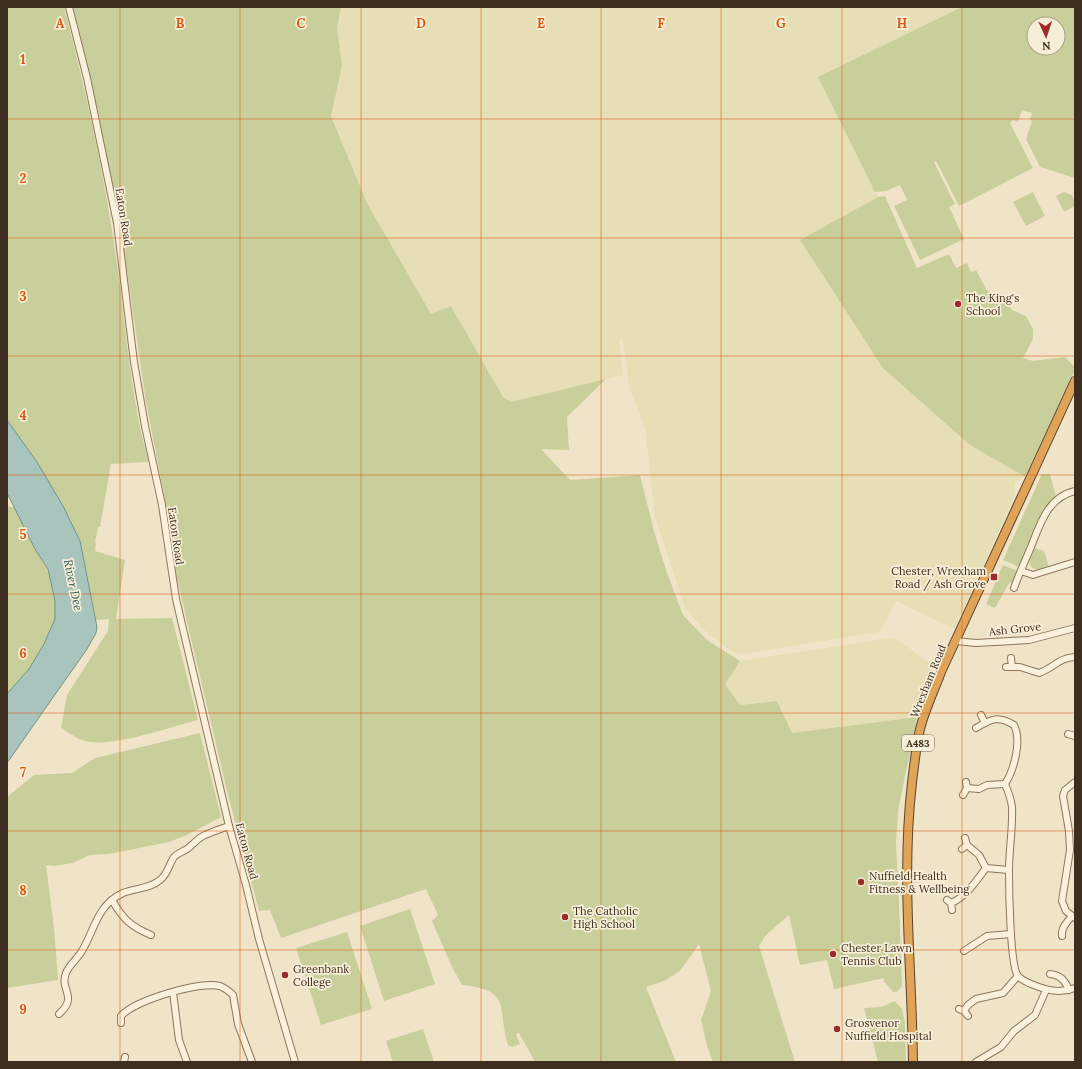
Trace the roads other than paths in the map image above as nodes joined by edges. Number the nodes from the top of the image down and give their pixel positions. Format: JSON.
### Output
{"nodes":[{"id":1,"x":69,"y":7,"type":"edge"},
{"id":2,"x":1075,"y":381,"type":"edge"},
{"id":3,"x":1075,"y":491,"type":"edge"},
{"id":4,"x":1075,"y":562,"type":"edge"},
{"id":5,"x":1021,"y":571,"type":"junction"},
{"id":6,"x":1014,"y":588,"type":"dead end"},
{"id":7,"x":1075,"y":628,"type":"edge"},
{"id":8,"x":956,"y":641,"type":"junction"},
{"id":9,"x":1075,"y":657,"type":"edge"},
{"id":10,"x":1011,"y":658,"type":"dead end"},
{"id":11,"x":981,"y":715,"type":"dead end"},
{"id":12,"x":985,"y":723,"type":"junction"},
{"id":13,"x":976,"y":728,"type":"dead end"},
{"id":14,"x":1075,"y":782,"type":"edge"},
{"id":15,"x":1005,"y":784,"type":"junction"},
{"id":16,"x":963,"y":795,"type":"dead end"},
{"id":17,"x":229,"y":826,"type":"junction"},
{"id":18,"x":965,"y":844,"type":"dead end"},
{"id":19,"x":986,"y":868,"type":"junction"},
{"id":20,"x":1009,"y":870,"type":"junction"},
{"id":21,"x":112,"y":900,"type":"junction"},
{"id":22,"x":952,"y":910,"type":"dead end"},
{"id":23,"x":1073,"y":917,"type":"edge"},
{"id":24,"x":1011,"y":934,"type":"junction"},
{"id":25,"x":151,"y":935,"type":"dead end"},
{"id":26,"x":1062,"y":936,"type":"dead end"},
{"id":27,"x":964,"y":951,"type":"dead end"},
{"id":28,"x":1050,"y":974,"type":"dead end"},
{"id":29,"x":1018,"y":976,"type":"junction"},
{"id":30,"x":1072,"y":989,"type":"edge"},
{"id":31,"x":1046,"y":990,"type":"junction"},
{"id":32,"x":173,"y":992,"type":"junction"},
{"id":33,"x":964,"y":1012,"type":"dead end"},
{"id":34,"x":59,"y":1014,"type":"dead end"},
{"id":35,"x":121,"y":1023,"type":"dead end"},
{"id":36,"x":188,"y":1062,"type":"edge"},
{"id":37,"x":252,"y":1062,"type":"edge"},
{"id":38,"x":295,"y":1062,"type":"edge"},
{"id":39,"x":913,"y":1062,"type":"edge"},
{"id":40,"x":976,"y":1062,"type":"edge"}],
"edges":[{"from":1,"to":17,"type":"street","name":"Eaton Road"},
{"from":2,"to":8,"type":"highway","name":"Wrexham Road","number":"A483"},
{"from":3,"to":5,"type":"street"},
{"from":4,"to":5,"type":"street"},
{"from":5,"to":6,"type":"street"},
{"from":7,"to":8,"type":"street","name":"Ash Grove"},
{"from":8,"to":39,"type":"highway","name":"Wrexham Road","number":"A483"},
{"from":9,"to":10,"type":"street"},
{"from":11,"to":12,"type":"street"},
{"from":12,"to":13,"type":"street"},
{"from":12,"to":15,"type":"street"},
{"from":14,"to":23,"type":"street"},
{"from":15,"to":16,"type":"street"},
{"from":15,"to":20,"type":"street"},
{"from":17,"to":21,"type":"street"},
{"from":17,"to":38,"type":"street","name":"Eaton Road"},
{"from":18,"to":19,"type":"street"},
{"from":19,"to":20,"type":"street"},
{"from":19,"to":22,"type":"street"},
{"from":20,"to":24,"type":"street"},
{"from":21,"to":25,"type":"street"},
{"from":21,"to":34,"type":"street"},
{"from":23,"to":26,"type":"street"},
{"from":24,"to":27,"type":"street"},
{"from":24,"to":29,"type":"street"},
{"from":28,"to":30,"type":"street"},
{"from":29,"to":31,"type":"street"},
{"from":29,"to":33,"type":"street"},
{"from":30,"to":31,"type":"street"},
{"from":31,"to":40,"type":"street"},
{"from":32,"to":35,"type":"street"},
{"from":32,"to":36,"type":"street"},
{"from":32,"to":37,"type":"street"}]}
